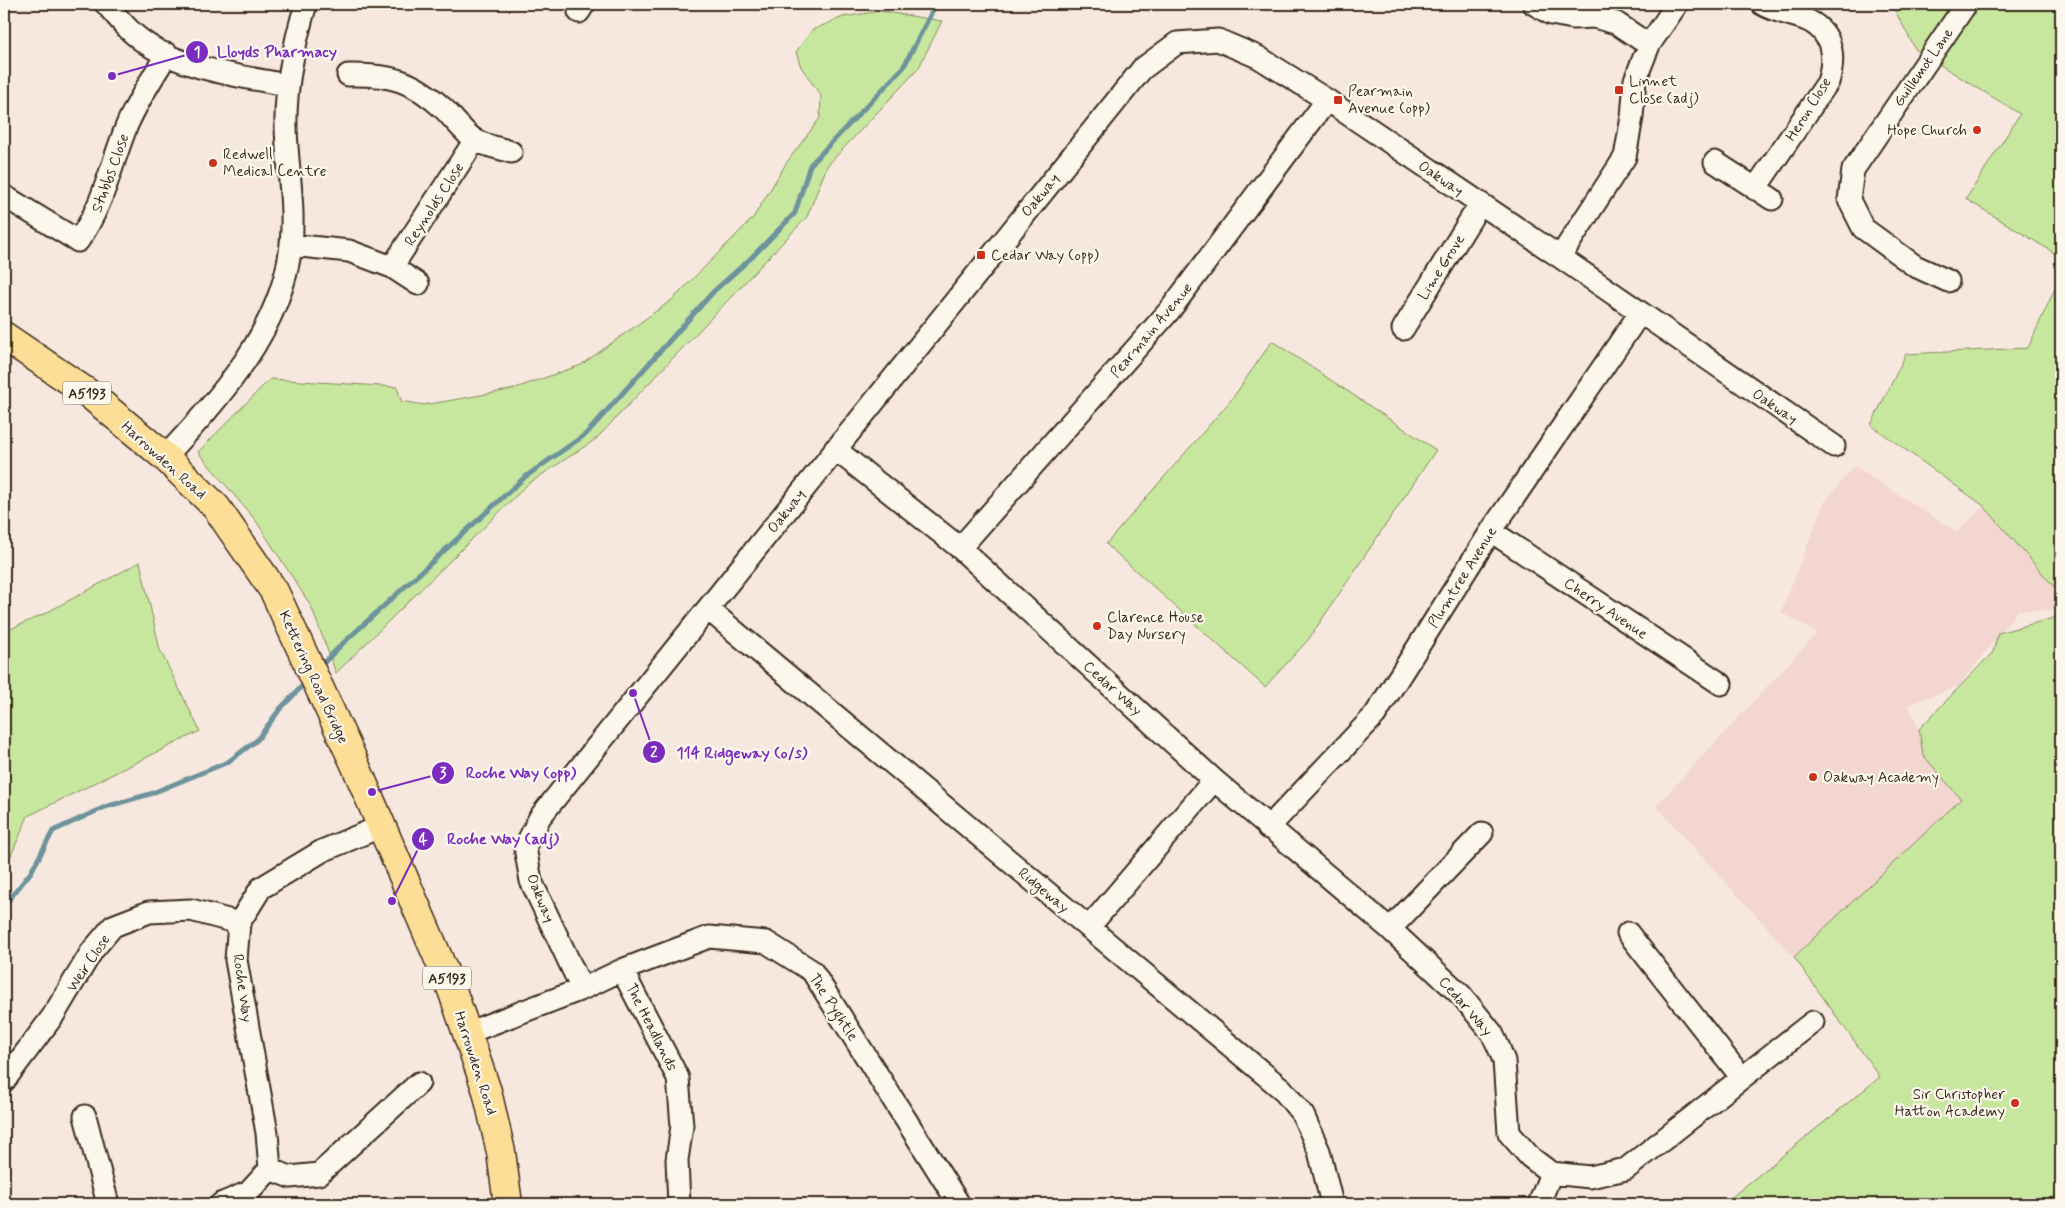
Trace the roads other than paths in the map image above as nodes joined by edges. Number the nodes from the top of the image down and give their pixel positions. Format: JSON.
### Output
{"nodes":[{"id":1,"x":106,"y":4,"type":"edge"},
{"id":2,"x":306,"y":4,"type":"edge"},
{"id":3,"x":1534,"y":4,"type":"edge"},
{"id":4,"x":1677,"y":4,"type":"edge"},
{"id":5,"x":1762,"y":4,"type":"edge"},
{"id":6,"x":1966,"y":4,"type":"edge"},
{"id":7,"x":1649,"y":45,"type":"junction"},
{"id":8,"x":168,"y":54,"type":"junction"},
{"id":9,"x":348,"y":75,"type":"dead end"},
{"id":10,"x":287,"y":85,"type":"junction"},
{"id":11,"x":1328,"y":100,"type":"junction"},
{"id":12,"x":475,"y":140,"type":"junction"},
{"id":13,"x":511,"y":152,"type":"dead end"},
{"id":14,"x":1715,"y":162,"type":"dead end"},
{"id":15,"x":4,"y":196,"type":"edge"},
{"id":16,"x":1480,"y":204,"type":"junction"},
{"id":17,"x":291,"y":245,"type":"junction"},
{"id":18,"x":1560,"y":257,"type":"junction"},
{"id":19,"x":392,"y":267,"type":"junction"},
{"id":20,"x":1948,"y":282,"type":"dead end"},
{"id":21,"x":418,"y":284,"type":"dead end"},
{"id":22,"x":1640,"y":313,"type":"junction"},
{"id":23,"x":1402,"y":329,"type":"dead end"},
{"id":24,"x":4,"y":336,"type":"edge"},
{"id":25,"x":1834,"y":446,"type":"dead end"},
{"id":26,"x":835,"y":450,"type":"junction"},
{"id":27,"x":165,"y":456,"type":"junction"},
{"id":28,"x":1491,"y":532,"type":"junction"},
{"id":29,"x":960,"y":548,"type":"junction"},
{"id":30,"x":274,"y":591,"type":"joint"},
{"id":31,"x":708,"y":609,"type":"junction"},
{"id":32,"x":1721,"y":684,"type":"dead end"},
{"id":33,"x":354,"y":762,"type":"joint"},
{"id":34,"x":1214,"y":780,"type":"junction"},
{"id":35,"x":382,"y":826,"type":"junction"},
{"id":36,"x":1268,"y":828,"type":"junction"},
{"id":37,"x":1482,"y":833,"type":"dead end"},
{"id":38,"x":239,"y":923,"type":"junction"},
{"id":39,"x":1089,"y":927,"type":"junction"},
{"id":40,"x":1390,"y":929,"type":"junction"},
{"id":41,"x":1628,"y":933,"type":"dead end"},
{"id":42,"x":622,"y":970,"type":"junction"},
{"id":43,"x":582,"y":989,"type":"junction"},
{"id":44,"x":1813,"y":1022,"type":"dead end"},
{"id":45,"x":467,"y":1033,"type":"junction"},
{"id":46,"x":1742,"y":1078,"type":"junction"},
{"id":47,"x":4,"y":1081,"type":"edge"},
{"id":48,"x":419,"y":1083,"type":"dead end"},
{"id":49,"x":85,"y":1116,"type":"dead end"},
{"id":50,"x":270,"y":1169,"type":"junction"},
{"id":51,"x":1552,"y":1173,"type":"junction"},
{"id":52,"x":108,"y":1204,"type":"edge"},
{"id":53,"x":221,"y":1204,"type":"edge"},
{"id":54,"x":508,"y":1204,"type":"edge"},
{"id":55,"x":679,"y":1204,"type":"edge"},
{"id":56,"x":959,"y":1204,"type":"edge"},
{"id":57,"x":1332,"y":1204,"type":"edge"},
{"id":58,"x":1539,"y":1204,"type":"edge"}],
"edges":[{"from":1,"to":8,"type":"street"},
{"from":2,"to":10,"type":"street"},
{"from":3,"to":7,"type":"street"},
{"from":4,"to":7,"type":"street"},
{"from":5,"to":14,"type":"street","name":"Heron Close"},
{"from":6,"to":20,"type":"street","name":"Guillemot Lane"},
{"from":7,"to":18,"type":"street"},
{"from":8,"to":10,"type":"street"},
{"from":8,"to":15,"type":"street","name":"Stubbs Close"},
{"from":9,"to":12,"type":"street"},
{"from":10,"to":17,"type":"street"},
{"from":11,"to":16,"type":"street","name":"Oakway"},
{"from":11,"to":26,"type":"street","name":"Oakway"},
{"from":11,"to":29,"type":"street","name":"Pearmain Avenue"},
{"from":12,"to":13,"type":"street"},
{"from":12,"to":19,"type":"street","name":"Reynolds Close"},
{"from":16,"to":18,"type":"street","name":"Oakway"},
{"from":16,"to":23,"type":"street","name":"Lime Grove"},
{"from":17,"to":19,"type":"street"},
{"from":17,"to":27,"type":"street"},
{"from":18,"to":22,"type":"street","name":"Oakway"},
{"from":19,"to":21,"type":"street"},
{"from":22,"to":25,"type":"street","name":"Oakway"},
{"from":22,"to":28,"type":"street","name":"Plumtree Avenue"},
{"from":24,"to":27,"type":"main road","name":"Harrowden Road","number":"A5193"},
{"from":26,"to":29,"type":"street","name":"Cedar Way"},
{"from":26,"to":31,"type":"street","name":"Oakway"},
{"from":27,"to":30,"type":"main road","name":"Harrowden Road","number":"A5193"},
{"from":28,"to":32,"type":"street","name":"Cherry Avenue"},
{"from":28,"to":36,"type":"street","name":"Plumtree Avenue"},
{"from":29,"to":34,"type":"street","name":"Cedar Way"},
{"from":30,"to":33,"type":"main road","name":"Kettering Road Bridge","number":"A5193"},
{"from":31,"to":39,"type":"street","name":"Ridgeway"},
{"from":31,"to":43,"type":"street","name":"Oakway"},
{"from":33,"to":35,"type":"main road","name":"Harrowden Road","number":"A5193"},
{"from":34,"to":36,"type":"street","name":"Cedar Way"},
{"from":34,"to":39,"type":"street"},
{"from":35,"to":38,"type":"street","name":"Roche Way"},
{"from":35,"to":45,"type":"main road","name":"Harrowden Road","number":"A5193"},
{"from":36,"to":40,"type":"street","name":"Cedar Way"},
{"from":37,"to":40,"type":"street"},
{"from":38,"to":47,"type":"street","name":"Weir Close"},
{"from":38,"to":50,"type":"street","name":"Roche Way"},
{"from":39,"to":57,"type":"street","name":"Ridgeway"},
{"from":40,"to":51,"type":"street","name":"Cedar Way"},
{"from":41,"to":46,"type":"street"},
{"from":42,"to":43,"type":"street","name":"The Pyghtle"},
{"from":42,"to":55,"type":"street","name":"The Headlands"},
{"from":42,"to":56,"type":"street","name":"The Pyghtle"},
{"from":43,"to":45,"type":"street","name":"The Pyghtle"},
{"from":44,"to":46,"type":"street"},
{"from":45,"to":54,"type":"main road","name":"Harrowden Road","number":"A5193"},
{"from":46,"to":51,"type":"street"},
{"from":48,"to":50,"type":"street"},
{"from":49,"to":52,"type":"street"},
{"from":50,"to":53,"type":"street"},
{"from":51,"to":58,"type":"street"}]}
